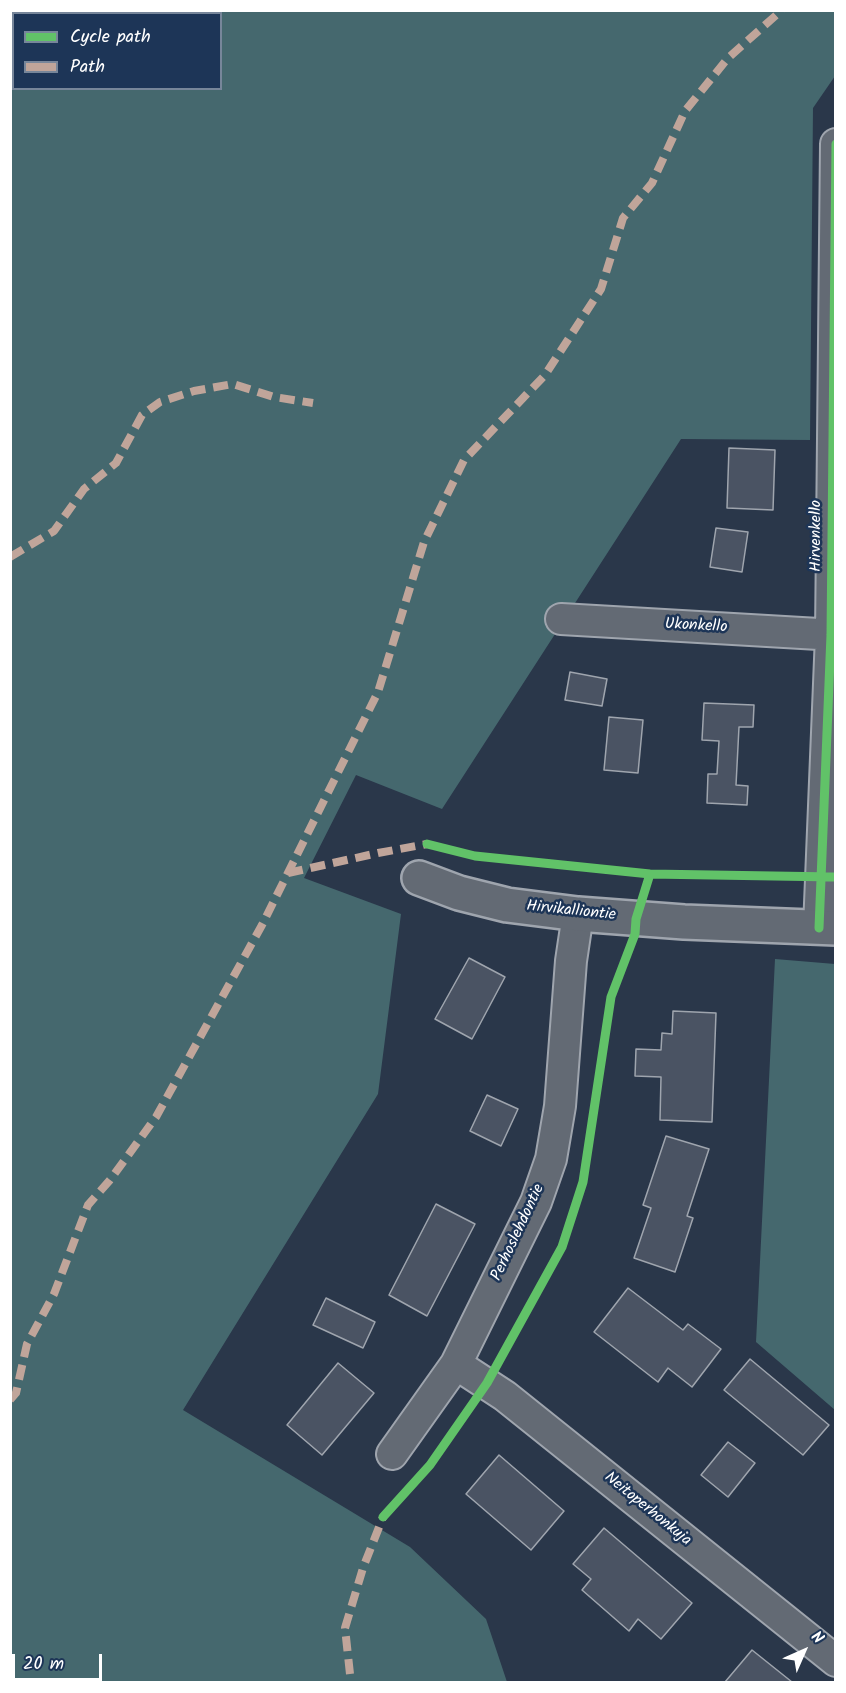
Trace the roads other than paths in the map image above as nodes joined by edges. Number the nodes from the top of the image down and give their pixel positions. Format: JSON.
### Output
{"nodes":[{"id":1,"x":836,"y":144,"type":"edge"},
{"id":2,"x":835,"y":229,"type":"edge"},
{"id":3,"x":561,"y":618,"type":"dead end"},
{"id":4,"x":833,"y":635,"type":"edge"},
{"id":5,"x":419,"y":878,"type":"dead end"},
{"id":6,"x":578,"y":914,"type":"junction"},
{"id":7,"x":827,"y":928,"type":"edge"},
{"id":8,"x":456,"y":1364,"type":"junction"},
{"id":9,"x":392,"y":1454,"type":"dead end"},
{"id":10,"x":836,"y":1661,"type":"edge"}],
"edges":[{"from":1,"to":2,"type":"street","name":"Hirvenkello"},
{"from":2,"to":4,"type":"street","name":"Hirvenkello"},
{"from":3,"to":4,"type":"street","name":"Ukonkello"},
{"from":4,"to":7,"type":"street","name":"Hirvenkello"},
{"from":5,"to":6,"type":"street","name":"Hirvikalliontie"},
{"from":6,"to":7,"type":"street","name":"Hirvikalliontie"},
{"from":6,"to":8,"type":"street","name":"Perhoslehdontie"},
{"from":8,"to":9,"type":"street","name":"Perhoslehdontie"},
{"from":8,"to":10,"type":"street","name":"Neitoperhonkuja"}]}
